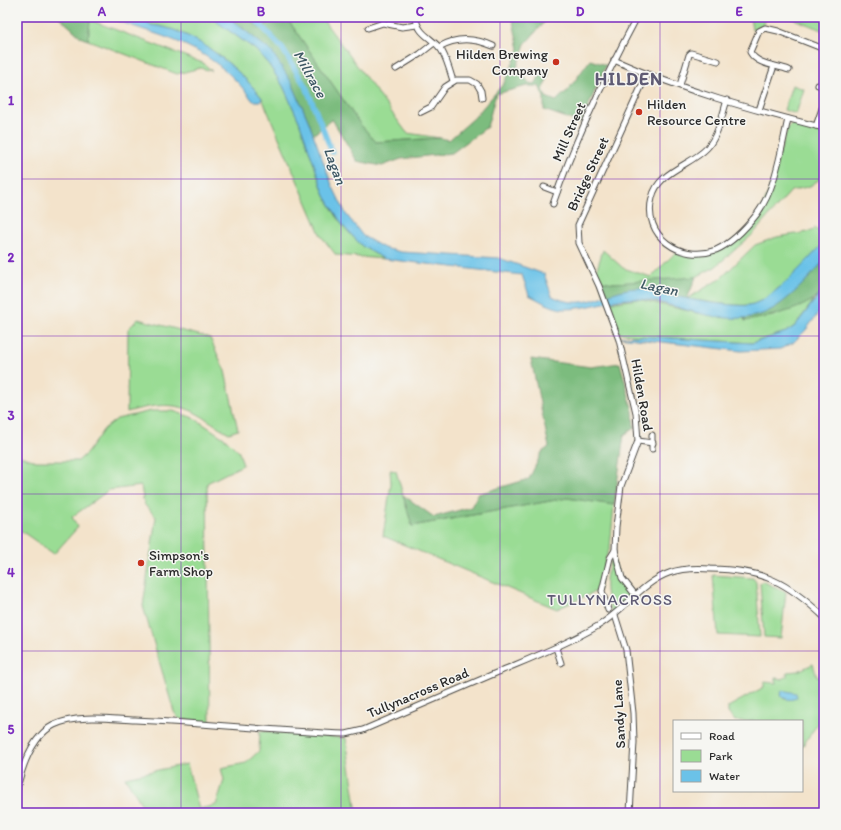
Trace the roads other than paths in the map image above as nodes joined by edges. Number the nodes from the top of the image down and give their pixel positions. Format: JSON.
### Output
{"nodes":[{"id":1,"x":416,"y":17,"type":"edge"},
{"id":2,"x":637,"y":17,"type":"edge"},
{"id":3,"x":417,"y":25,"type":"junction"},
{"id":4,"x":368,"y":28,"type":"dead end"},
{"id":5,"x":434,"y":43,"type":"junction"},
{"id":6,"x":493,"y":46,"type":"dead end"},
{"id":7,"x":439,"y":47,"type":"junction"},
{"id":8,"x":824,"y":49,"type":"edge"},
{"id":9,"x":614,"y":60,"type":"junction"},
{"id":10,"x":718,"y":61,"type":"dead end"},
{"id":11,"x":774,"y":66,"type":"junction"},
{"id":12,"x":396,"y":70,"type":"dead end"},
{"id":13,"x":789,"y":70,"type":"dead end"},
{"id":14,"x":648,"y":74,"type":"junction"},
{"id":15,"x":453,"y":81,"type":"junction"},
{"id":16,"x":680,"y":85,"type":"junction"},
{"id":17,"x":818,"y":85,"type":"dead end"},
{"id":18,"x":824,"y":87,"type":"edge"},
{"id":19,"x":482,"y":98,"type":"dead end"},
{"id":20,"x":727,"y":100,"type":"junction"},
{"id":21,"x":824,"y":103,"type":"edge"},
{"id":22,"x":759,"y":110,"type":"junction"},
{"id":23,"x":422,"y":112,"type":"dead end"},
{"id":24,"x":788,"y":119,"type":"junction"},
{"id":25,"x":816,"y":126,"type":"junction"},
{"id":26,"x":824,"y":128,"type":"edge"},
{"id":27,"x":544,"y":187,"type":"dead end"},
{"id":28,"x":557,"y":192,"type":"junction"},
{"id":29,"x":553,"y":204,"type":"dead end"},
{"id":30,"x":609,"y":314,"type":"joint"},
{"id":31,"x":652,"y":436,"type":"dead end"},
{"id":32,"x":638,"y":441,"type":"junction"},
{"id":33,"x":615,"y":550,"type":"junction"},
{"id":34,"x":636,"y":596,"type":"junction"},
{"id":35,"x":608,"y":610,"type":"dead end"},
{"id":36,"x":615,"y":615,"type":"junction"},
{"id":37,"x":824,"y":617,"type":"edge"},
{"id":38,"x":556,"y":648,"type":"junction"},
{"id":39,"x":561,"y":662,"type":"dead end"},
{"id":40,"x":17,"y":789,"type":"edge"},
{"id":41,"x":630,"y":813,"type":"edge"}],
"edges":[{"from":1,"to":3,"type":"street"},
{"from":2,"to":9,"type":"street","name":"Mill Street"},
{"from":3,"to":4,"type":"street"},
{"from":3,"to":5,"type":"street"},
{"from":5,"to":7,"type":"street"},
{"from":5,"to":12,"type":"street"},
{"from":6,"to":7,"type":"street"},
{"from":7,"to":15,"type":"street"},
{"from":8,"to":11,"type":"street"},
{"from":9,"to":14,"type":"street"},
{"from":9,"to":28,"type":"street","name":"Mill Street"},
{"from":10,"to":16,"type":"street"},
{"from":11,"to":13,"type":"street"},
{"from":11,"to":22,"type":"street"},
{"from":14,"to":16,"type":"street"},
{"from":14,"to":30,"type":"street","name":"Bridge Street"},
{"from":15,"to":19,"type":"street"},
{"from":15,"to":23,"type":"street"},
{"from":16,"to":20,"type":"street"},
{"from":17,"to":18,"type":"street"},
{"from":20,"to":22,"type":"street"},
{"from":20,"to":24,"type":"street"},
{"from":21,"to":25,"type":"street"},
{"from":22,"to":24,"type":"street"},
{"from":24,"to":25,"type":"street"},
{"from":25,"to":26,"type":"street"},
{"from":27,"to":28,"type":"street"},
{"from":28,"to":29,"type":"street","name":"Mill Street"},
{"from":30,"to":32,"type":"street","name":"Hilden Road"},
{"from":31,"to":32,"type":"street"},
{"from":32,"to":33,"type":"street","name":"Hilden Road"},
{"from":33,"to":34,"type":"street","name":"Hilden Road"},
{"from":33,"to":35,"type":"street","name":"Hilden Road"},
{"from":34,"to":36,"type":"street","name":"Tullynacross Road"},
{"from":34,"to":37,"type":"street","name":"Tullynacross Road"},
{"from":36,"to":38,"type":"street","name":"Tullynacross Road"},
{"from":36,"to":41,"type":"street","name":"Sandy Lane"},
{"from":38,"to":39,"type":"street"},
{"from":38,"to":40,"type":"street","name":"Tullynacross Road"}]}
